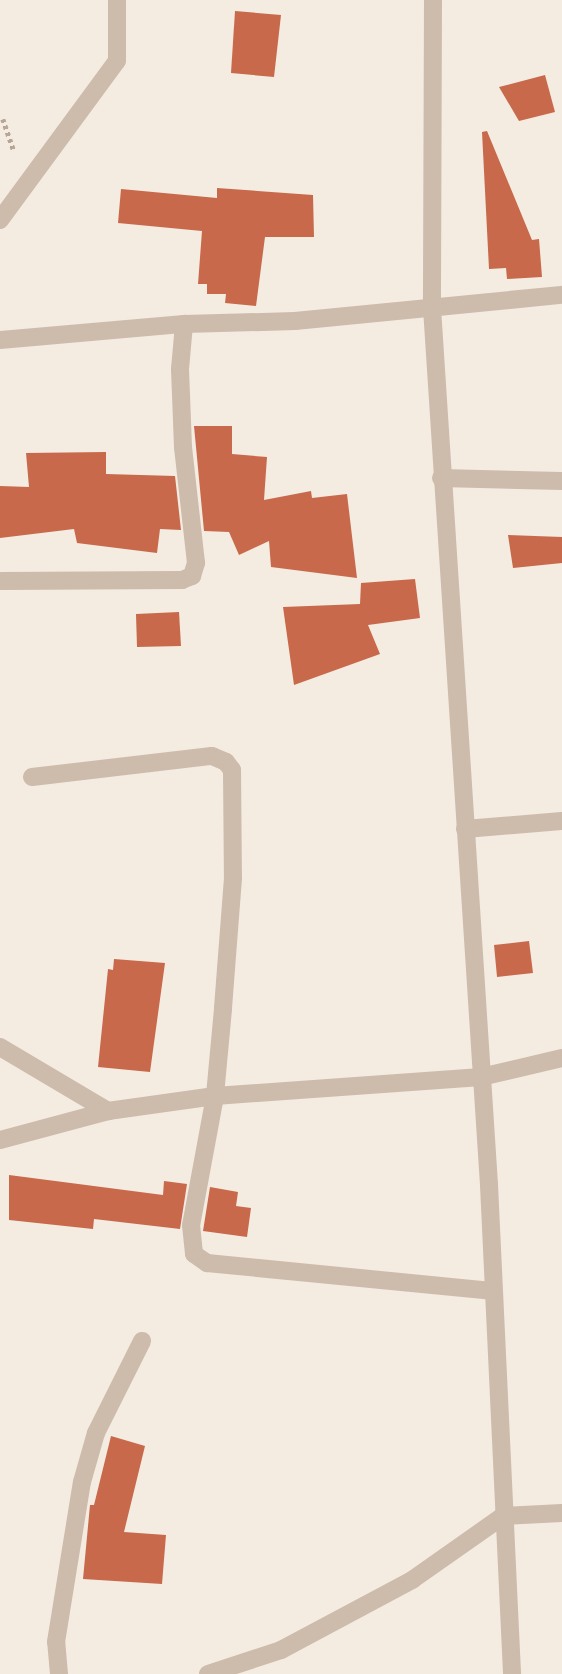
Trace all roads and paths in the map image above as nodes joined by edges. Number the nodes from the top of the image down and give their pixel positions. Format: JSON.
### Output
{"nodes":[{"id":1,"x":117,"y":0,"type":"edge"},
{"id":2,"x":433,"y":0,"type":"edge"},
{"id":3,"x":0,"y":220,"type":"edge"},
{"id":4,"x":562,"y":295,"type":"edge"},
{"id":5,"x":432,"y":308,"type":"junction"},
{"id":6,"x":184,"y":324,"type":"junction"},
{"id":7,"x":0,"y":340,"type":"edge"},
{"id":8,"x":441,"y":478,"type":"junction"},
{"id":9,"x":562,"y":481,"type":"edge"},
{"id":10,"x":0,"y":581,"type":"edge"},
{"id":11,"x":32,"y":777,"type":"dead end"},
{"id":12,"x":562,"y":821,"type":"edge"},
{"id":13,"x":466,"y":829,"type":"junction"},
{"id":14,"x":0,"y":1047,"type":"edge"},
{"id":15,"x":562,"y":1058,"type":"edge"},
{"id":16,"x":481,"y":1077,"type":"junction"},
{"id":17,"x":215,"y":1096,"type":"junction"},
{"id":18,"x":108,"y":1111,"type":"junction"},
{"id":19,"x":0,"y":1140,"type":"edge"},
{"id":20,"x":492,"y":1291,"type":"junction"},
{"id":21,"x":142,"y":1342,"type":"dead end"},
{"id":22,"x":562,"y":1513,"type":"edge"},
{"id":23,"x":503,"y":1516,"type":"junction"},
{"id":24,"x":59,"y":1674,"type":"edge"},
{"id":25,"x":208,"y":1674,"type":"edge"},
{"id":26,"x":512,"y":1674,"type":"edge"}],
"edges":[{"from":1,"to":3,"type":"street"},
{"from":2,"to":5,"type":"street"},
{"from":4,"to":5,"type":"street"},
{"from":5,"to":6,"type":"street"},
{"from":5,"to":8,"type":"street"},
{"from":6,"to":7,"type":"street"},
{"from":6,"to":10,"type":"street"},
{"from":8,"to":9,"type":"street"},
{"from":8,"to":13,"type":"street"},
{"from":11,"to":17,"type":"street"},
{"from":12,"to":13,"type":"street"},
{"from":13,"to":16,"type":"street"},
{"from":14,"to":18,"type":"street"},
{"from":15,"to":16,"type":"street"},
{"from":16,"to":17,"type":"street"},
{"from":16,"to":20,"type":"street"},
{"from":17,"to":18,"type":"street"},
{"from":17,"to":20,"type":"street"},
{"from":18,"to":19,"type":"street"},
{"from":20,"to":23,"type":"street"},
{"from":21,"to":24,"type":"street"},
{"from":22,"to":23,"type":"street"},
{"from":23,"to":25,"type":"street"},
{"from":23,"to":26,"type":"street"}]}
